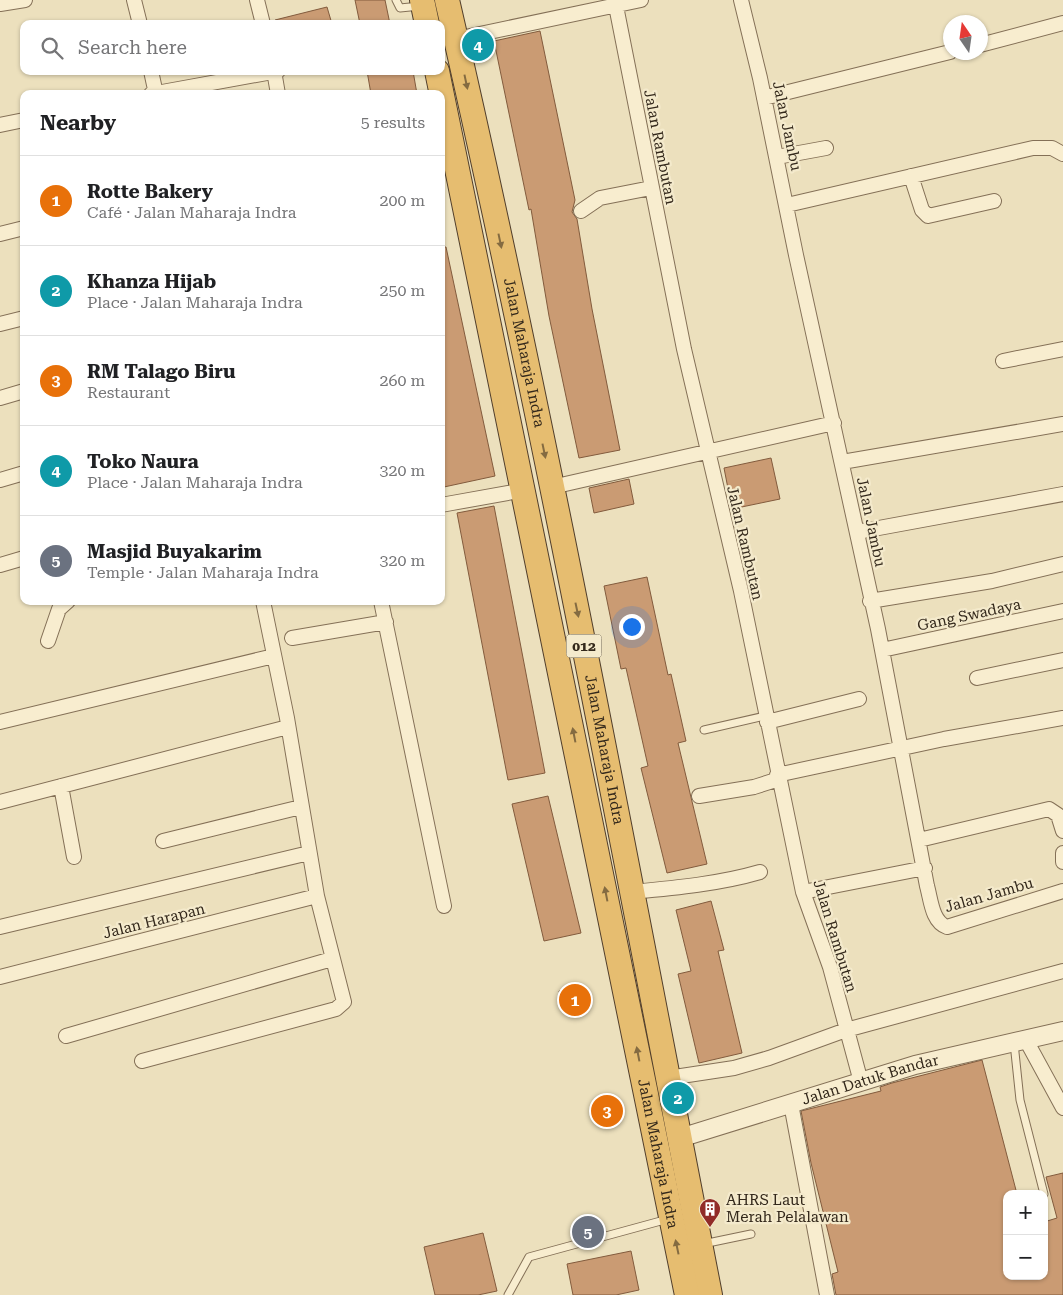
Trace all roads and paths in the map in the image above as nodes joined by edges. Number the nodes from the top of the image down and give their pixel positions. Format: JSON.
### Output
{"nodes":[{"id":1,"x":25,"y":0,"type":"edge"},
{"id":2,"x":134,"y":0,"type":"edge"},
{"id":3,"x":257,"y":0,"type":"edge"},
{"id":4,"x":396,"y":0,"type":"edge"},
{"id":5,"x":447,"y":0,"type":"edge"},
{"id":6,"x":641,"y":0,"type":"edge"},
{"id":7,"x":741,"y":0,"type":"edge"},
{"id":8,"x":0,"y":4,"type":"edge"},
{"id":9,"x":616,"y":6,"type":"junction"},
{"id":10,"x":424,"y":10,"type":"edge"},
{"id":11,"x":139,"y":20,"type":"edge"},
{"id":12,"x":261,"y":20,"type":"edge"},
{"id":13,"x":1063,"y":23,"type":"edge"},
{"id":14,"x":456,"y":39,"type":"junction"},
{"id":15,"x":988,"y":43,"type":"edge"},
{"id":16,"x":943,"y":54,"type":"edge"},
{"id":17,"x":152,"y":75,"type":"edge"},
{"id":18,"x":259,"y":75,"type":"edge"},
{"id":19,"x":276,"y":75,"type":"edge"},
{"id":20,"x":438,"y":75,"type":"edge"},
{"id":21,"x":154,"y":90,"type":"edge"},
{"id":22,"x":171,"y":90,"type":"edge"},
{"id":23,"x":278,"y":90,"type":"edge"},
{"id":24,"x":441,"y":90,"type":"edge"},
{"id":25,"x":764,"y":98,"type":"junction"},
{"id":26,"x":445,"y":110,"type":"edge"},
{"id":27,"x":20,"y":121,"type":"edge"},
{"id":28,"x":0,"y":125,"type":"edge"},
{"id":29,"x":826,"y":148,"type":"dead end"},
{"id":30,"x":1063,"y":154,"type":"edge"},
{"id":31,"x":776,"y":157,"type":"junction"},
{"id":32,"x":911,"y":176,"type":"junction"},
{"id":33,"x":651,"y":188,"type":"junction"},
{"id":34,"x":994,"y":201,"type":"dead end"},
{"id":35,"x":787,"y":205,"type":"junction"},
{"id":36,"x":581,"y":211,"type":"dead end"},
{"id":37,"x":20,"y":229,"type":"edge"},
{"id":38,"x":0,"y":234,"type":"edge"},
{"id":39,"x":20,"y":319,"type":"edge"},
{"id":40,"x":0,"y":324,"type":"edge"},
{"id":41,"x":1063,"y":349,"type":"edge"},
{"id":42,"x":1003,"y":361,"type":"dead end"},
{"id":43,"x":20,"y":392,"type":"edge"},
{"id":44,"x":0,"y":398,"type":"edge"},
{"id":45,"x":834,"y":423,"type":"junction"},
{"id":46,"x":1063,"y":424,"type":"edge"},
{"id":47,"x":706,"y":451,"type":"junction"},
{"id":48,"x":842,"y":462,"type":"junction"},
{"id":49,"x":20,"y":474,"type":"edge"},
{"id":50,"x":0,"y":480,"type":"edge"},
{"id":51,"x":552,"y":487,"type":"junction"},
{"id":52,"x":524,"y":490,"type":"junction"},
{"id":53,"x":1063,"y":494,"type":"edge"},
{"id":54,"x":445,"y":504,"type":"edge"},
{"id":55,"x":857,"y":532,"type":"junction"},
{"id":56,"x":20,"y":559,"type":"edge"},
{"id":57,"x":0,"y":564,"type":"edge"},
{"id":58,"x":1063,"y":564,"type":"edge"},
{"id":59,"x":870,"y":601,"type":"junction"},
{"id":60,"x":64,"y":605,"type":"edge"},
{"id":61,"x":264,"y":605,"type":"edge"},
{"id":62,"x":382,"y":605,"type":"edge"},
{"id":63,"x":1063,"y":611,"type":"edge"},
{"id":64,"x":386,"y":622,"type":"junction"},
{"id":65,"x":292,"y":638,"type":"dead end"},
{"id":66,"x":48,"y":641,"type":"dead end"},
{"id":67,"x":882,"y":650,"type":"junction"},
{"id":68,"x":274,"y":656,"type":"junction"},
{"id":69,"x":1063,"y":660,"type":"edge"},
{"id":70,"x":978,"y":678,"type":"dead end"},
{"id":71,"x":859,"y":699,"type":"dead end"},
{"id":72,"x":1063,"y":718,"type":"edge"},
{"id":73,"x":766,"y":719,"type":"junction"},
{"id":74,"x":0,"y":722,"type":"edge"},
{"id":75,"x":288,"y":727,"type":"junction"},
{"id":76,"x":704,"y":730,"type":"dead end"},
{"id":77,"x":901,"y":749,"type":"junction"},
{"id":78,"x":778,"y":777,"type":"junction"},
{"id":79,"x":62,"y":786,"type":"junction"},
{"id":80,"x":699,"y":796,"type":"dead end"},
{"id":81,"x":0,"y":802,"type":"edge"},
{"id":82,"x":301,"y":807,"type":"junction"},
{"id":83,"x":1063,"y":830,"type":"edge"},
{"id":84,"x":919,"y":840,"type":"junction"},
{"id":85,"x":162,"y":841,"type":"dead end"},
{"id":86,"x":623,"y":841,"type":"junction"},
{"id":87,"x":596,"y":846,"type":"junction"},
{"id":88,"x":309,"y":853,"type":"junction"},
{"id":89,"x":1063,"y":853,"type":"edge"},
{"id":90,"x":74,"y":857,"type":"dead end"},
{"id":91,"x":1063,"y":862,"type":"edge"},
{"id":92,"x":925,"y":868,"type":"junction"},
{"id":93,"x":760,"y":872,"type":"dead end"},
{"id":94,"x":1063,"y":891,"type":"edge"},
{"id":95,"x":631,"y":892,"type":"junction"},
{"id":96,"x":803,"y":892,"type":"junction"},
{"id":97,"x":317,"y":896,"type":"junction"},
{"id":98,"x":444,"y":906,"type":"dead end"},
{"id":99,"x":0,"y":927,"type":"edge"},
{"id":100,"x":332,"y":959,"type":"junction"},
{"id":101,"x":1063,"y":971,"type":"edge"},
{"id":102,"x":0,"y":977,"type":"edge"},
{"id":103,"x":846,"y":1030,"type":"junction"},
{"id":104,"x":1063,"y":1031,"type":"edge"},
{"id":105,"x":66,"y":1036,"type":"dead end"},
{"id":106,"x":1020,"y":1042,"type":"junction"},
{"id":107,"x":142,"y":1061,"type":"dead end"},
{"id":108,"x":668,"y":1078,"type":"junction"},
{"id":109,"x":861,"y":1082,"type":"junction"},
{"id":110,"x":791,"y":1104,"type":"junction"},
{"id":111,"x":1063,"y":1108,"type":"edge"},
{"id":112,"x":680,"y":1138,"type":"junction"},
{"id":113,"x":1042,"y":1190,"type":"edge"},
{"id":114,"x":671,"y":1218,"type":"junction"},
{"id":115,"x":752,"y":1234,"type":"dead end"},
{"id":116,"x":700,"y":1244,"type":"junction"},
{"id":117,"x":508,"y":1295,"type":"edge"},
{"id":118,"x":687,"y":1295,"type":"edge"},
{"id":119,"x":710,"y":1295,"type":"edge"},
{"id":120,"x":827,"y":1295,"type":"edge"}],
"edges":[{"from":1,"to":8,"type":"street"},
{"from":2,"to":11,"type":"street"},
{"from":3,"to":12,"type":"street"},
{"from":4,"to":10,"type":"lane"},
{"from":5,"to":14,"type":"highway","name":"Jalan Maharaja Indra","number":"012"},
{"from":6,"to":9,"type":"street"},
{"from":7,"to":25,"type":"street","name":"Jalan Jambu"},
{"from":9,"to":14,"type":"street"},
{"from":9,"to":33,"type":"street","name":"Jalan Rambutan"},
{"from":13,"to":15,"type":"street"},
{"from":14,"to":51,"type":"highway","name":"Jalan Maharaja Indra","number":"012","one_way":true},
{"from":16,"to":25,"type":"street"},
{"from":17,"to":21,"type":"street"},
{"from":18,"to":22,"type":"street"},
{"from":19,"to":23,"type":"street"},
{"from":20,"to":24,"type":"highway","name":"Jalan Maharaja Indra","number":"012"},
{"from":25,"to":31,"type":"street","name":"Jalan Jambu"},
{"from":26,"to":52,"type":"highway","name":"Jalan Maharaja Indra","number":"012"},
{"from":27,"to":28,"type":"street"},
{"from":29,"to":31,"type":"street"},
{"from":30,"to":32,"type":"street"},
{"from":31,"to":35,"type":"street","name":"Jalan Jambu"},
{"from":32,"to":34,"type":"street"},
{"from":32,"to":35,"type":"street"},
{"from":33,"to":36,"type":"street"},
{"from":33,"to":47,"type":"street","name":"Jalan Rambutan"},
{"from":35,"to":45,"type":"street","name":"Jalan Jambu"},
{"from":37,"to":38,"type":"street"},
{"from":39,"to":40,"type":"street"},
{"from":41,"to":42,"type":"street"},
{"from":43,"to":44,"type":"street"},
{"from":45,"to":47,"type":"street"},
{"from":45,"to":48,"type":"street","name":"Jalan Jambu"},
{"from":46,"to":48,"type":"street"},
{"from":47,"to":51,"type":"street"},
{"from":47,"to":73,"type":"street","name":"Jalan Rambutan"},
{"from":48,"to":55,"type":"street","name":"Jalan Jambu"},
{"from":49,"to":50,"type":"street"},
{"from":51,"to":86,"type":"highway","name":"Jalan Maharaja Indra","number":"012","one_way":true},
{"from":52,"to":54,"type":"street"},
{"from":87,"to":52,"type":"highway","name":"Jalan Maharaja Indra","number":"012","one_way":true},
{"from":53,"to":55,"type":"street"},
{"from":55,"to":59,"type":"street","name":"Jalan Jambu"},
{"from":56,"to":57,"type":"street"},
{"from":58,"to":59,"type":"street"},
{"from":59,"to":67,"type":"street","name":"Jalan Jambu"},
{"from":60,"to":66,"type":"street"},
{"from":61,"to":68,"type":"street"},
{"from":62,"to":64,"type":"street"},
{"from":63,"to":67,"type":"street","name":"Gang Swadaya"},
{"from":64,"to":65,"type":"street"},
{"from":64,"to":98,"type":"street"},
{"from":67,"to":77,"type":"street","name":"Jalan Jambu"},
{"from":68,"to":74,"type":"street"},
{"from":68,"to":75,"type":"street"},
{"from":69,"to":70,"type":"street"},
{"from":71,"to":73,"type":"street"},
{"from":72,"to":77,"type":"street"},
{"from":73,"to":76,"type":"lane"},
{"from":73,"to":78,"type":"street","name":"Jalan Rambutan"},
{"from":75,"to":79,"type":"street"},
{"from":75,"to":82,"type":"street"},
{"from":77,"to":78,"type":"street"},
{"from":77,"to":84,"type":"street","name":"Jalan Jambu"},
{"from":78,"to":80,"type":"street"},
{"from":78,"to":96,"type":"street","name":"Jalan Rambutan"},
{"from":79,"to":81,"type":"street"},
{"from":79,"to":90,"type":"street"},
{"from":82,"to":85,"type":"street"},
{"from":82,"to":88,"type":"street"},
{"from":83,"to":84,"type":"street"},
{"from":84,"to":92,"type":"street","name":"Jalan Jambu"},
{"from":86,"to":87,"type":"highway"},
{"from":86,"to":95,"type":"highway","name":"Jalan Maharaja Indra","number":"012"},
{"from":114,"to":87,"type":"highway","name":"Jalan Maharaja Indra","number":"012","one_way":true},
{"from":88,"to":97,"type":"street"},
{"from":88,"to":99,"type":"street","name":"Jalan Harapan"},
{"from":89,"to":91,"type":"street"},
{"from":92,"to":94,"type":"street","name":"Jalan Jambu"},
{"from":92,"to":96,"type":"street"},
{"from":93,"to":95,"type":"street"},
{"from":95,"to":108,"type":"highway","name":"Jalan Maharaja Indra","number":"012"},
{"from":96,"to":103,"type":"street","name":"Jalan Rambutan"},
{"from":97,"to":100,"type":"street"},
{"from":97,"to":102,"type":"street","name":"Jalan Harapan"},
{"from":100,"to":105,"type":"street"},
{"from":100,"to":107,"type":"street"},
{"from":101,"to":103,"type":"street"},
{"from":103,"to":108,"type":"street"},
{"from":103,"to":109,"type":"street","name":"Jalan Rambutan"},
{"from":104,"to":106,"type":"street","name":"Jalan Datuk Bandar"},
{"from":106,"to":109,"type":"street","name":"Jalan Datuk Bandar"},
{"from":106,"to":111,"type":"street"},
{"from":106,"to":113,"type":"lane"},
{"from":108,"to":112,"type":"highway","name":"Jalan Maharaja Indra","number":"012"},
{"from":109,"to":110,"type":"street","name":"Jalan Datuk Bandar"},
{"from":110,"to":112,"type":"street","name":"Jalan Datuk Bandar"},
{"from":110,"to":120,"type":"street"},
{"from":112,"to":116,"type":"highway","name":"Jalan Maharaja Indra","number":"012"},
{"from":114,"to":117,"type":"lane"},
{"from":118,"to":114,"type":"highway","name":"Jalan Maharaja Indra","number":"012","one_way":true},
{"from":115,"to":116,"type":"lane"},
{"from":116,"to":119,"type":"highway","name":"Jalan Maharaja Indra","number":"012"}]}
